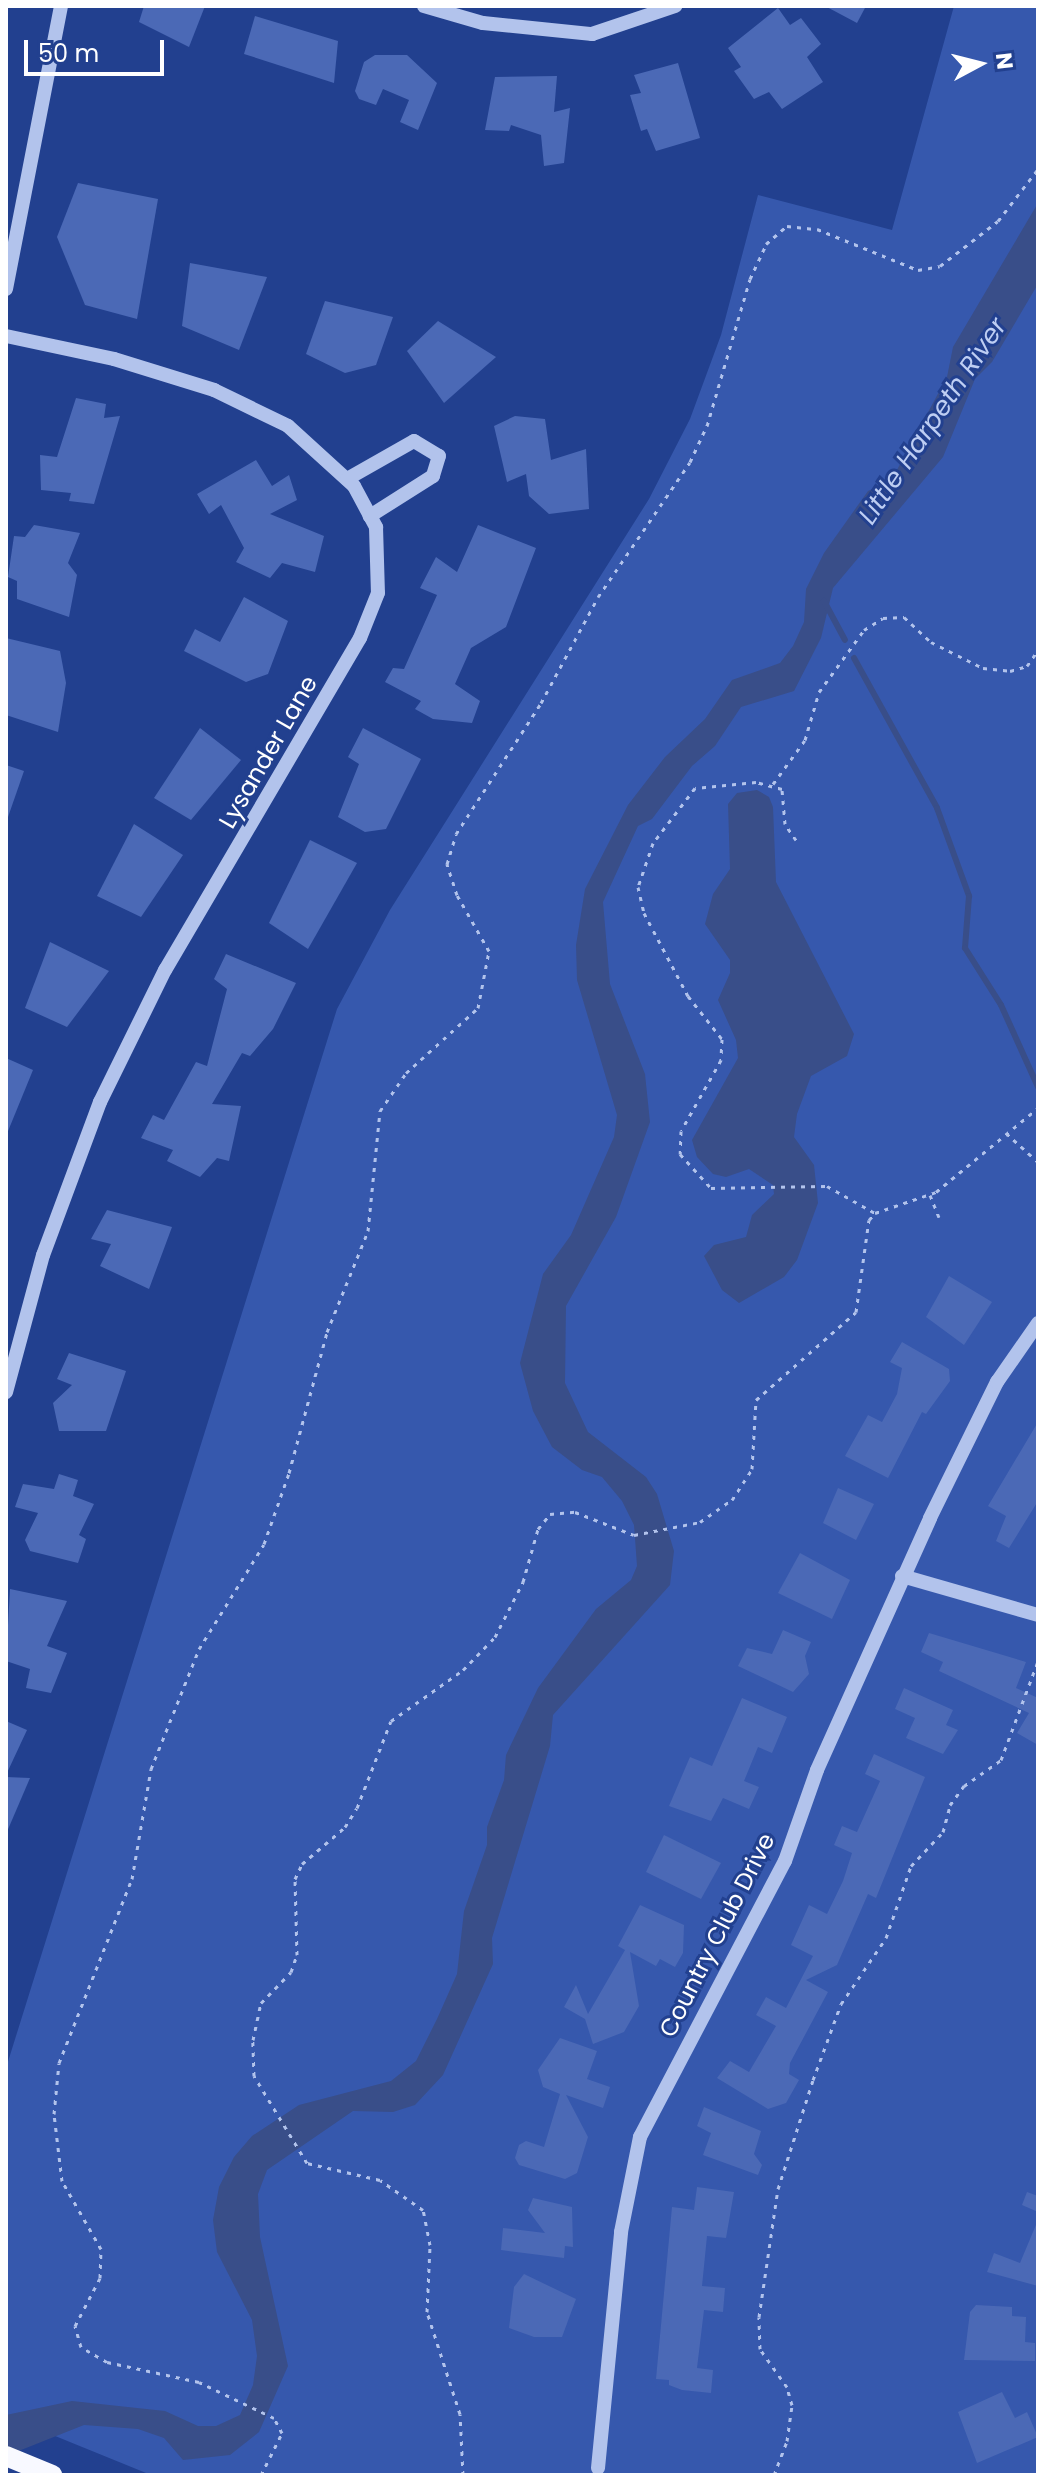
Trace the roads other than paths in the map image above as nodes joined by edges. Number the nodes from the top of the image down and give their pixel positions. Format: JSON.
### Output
{"nodes":[{"id":1,"x":61,"y":6,"type":"edge"},
{"id":2,"x":424,"y":6,"type":"edge"},
{"id":3,"x":675,"y":6,"type":"edge"},
{"id":4,"x":6,"y":289,"type":"edge"},
{"id":5,"x":6,"y":336,"type":"edge"},
{"id":6,"x":347,"y":479,"type":"junction"},
{"id":7,"x":370,"y":516,"type":"junction"},
{"id":8,"x":1038,"y":1323,"type":"edge"},
{"id":9,"x":6,"y":1392,"type":"edge"},
{"id":10,"x":902,"y":1576,"type":"junction"},
{"id":11,"x":1038,"y":1615,"type":"edge"},
{"id":12,"x":6,"y":2456,"type":"edge"},
{"id":13,"x":597,"y":2473,"type":"edge"},
{"id":14,"x":52,"y":2475,"type":"edge"}],
"edges":[{"from":1,"to":4,"type":"street"},
{"from":2,"to":3,"type":"street"},
{"from":5,"to":6,"type":"street","name":"Lysander Lane"},
{"from":6,"to":7,"type":"street","name":"Lysander Lane"},
{"from":6,"to":7,"type":"street"},
{"from":7,"to":9,"type":"street","name":"Lysander Lane"},
{"from":8,"to":10,"type":"street","name":"Country Club Drive"},
{"from":10,"to":11,"type":"street"},
{"from":10,"to":13,"type":"street","name":"Country Club Drive"},
{"from":12,"to":14,"type":"main road"}]}
